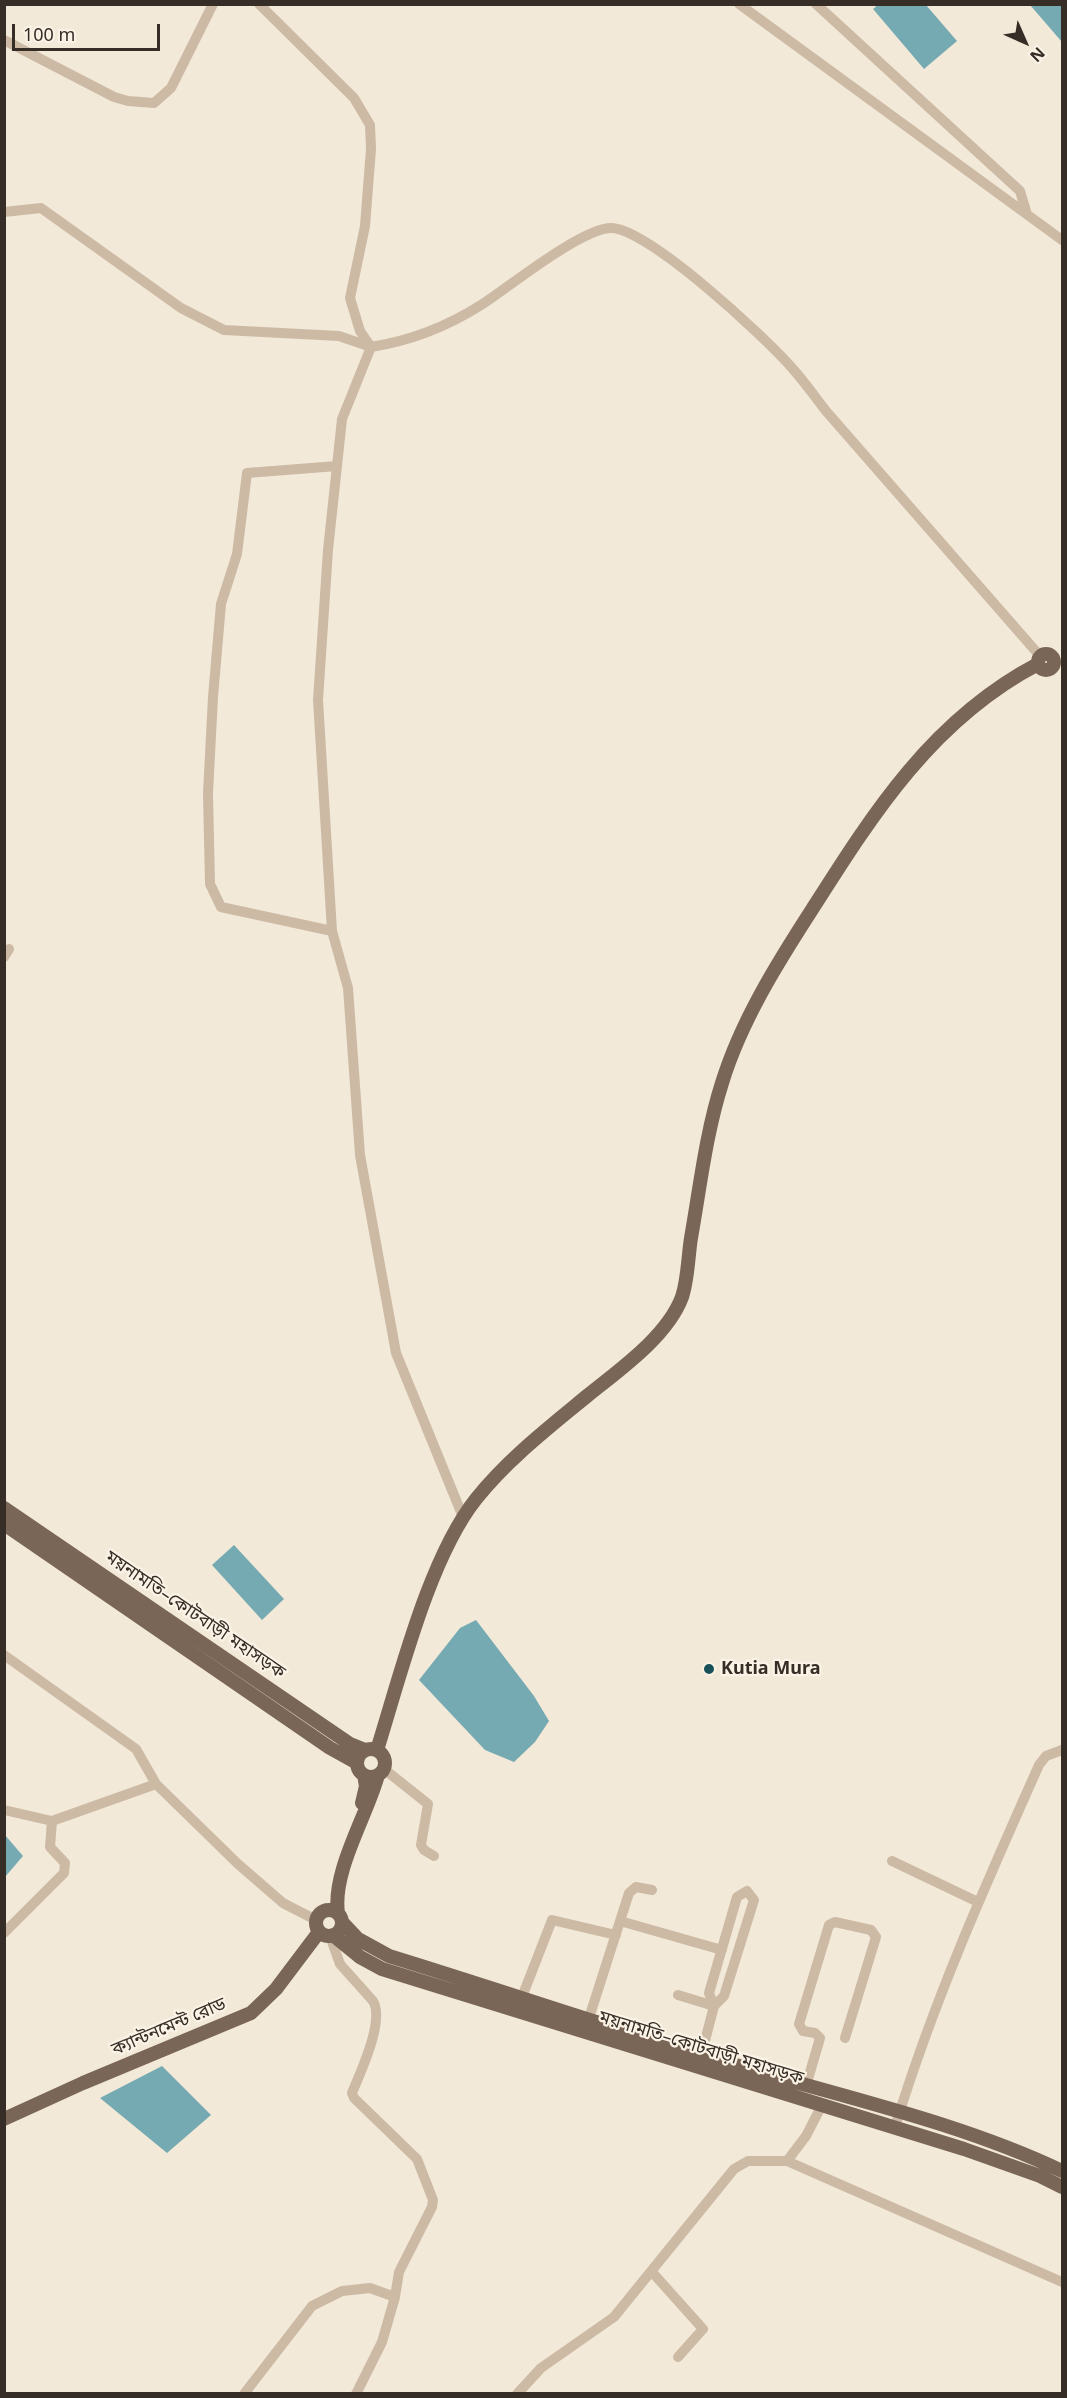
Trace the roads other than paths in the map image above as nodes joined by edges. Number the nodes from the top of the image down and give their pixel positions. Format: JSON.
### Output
{"nodes":[{"id":1,"x":213,"y":4,"type":"edge"},
{"id":2,"x":259,"y":4,"type":"edge"},
{"id":3,"x":739,"y":4,"type":"edge"},
{"id":4,"x":816,"y":4,"type":"edge"},
{"id":5,"x":4,"y":40,"type":"edge"},
{"id":6,"x":4,"y":212,"type":"edge"},
{"id":7,"x":1026,"y":212,"type":"junction"},
{"id":8,"x":1062,"y":240,"type":"edge"},
{"id":9,"x":371,"y":347,"type":"junction"},
{"id":10,"x":337,"y":466,"type":"junction"},
{"id":11,"x":1048,"y":659,"type":"edge"},
{"id":12,"x":1062,"y":676,"type":"edge"},
{"id":13,"x":332,"y":931,"type":"junction"},
{"id":14,"x":4,"y":1508,"type":"edge"},
{"id":15,"x":463,"y":1517,"type":"junction"},
{"id":16,"x":4,"y":1524,"type":"edge"},
{"id":17,"x":4,"y":1655,"type":"edge"},
{"id":18,"x":371,"y":1750,"type":"junction"},
{"id":19,"x":1062,"y":1750,"type":"edge"},
{"id":20,"x":357,"y":1763,"type":"junction"},
{"id":21,"x":376,"y":1773,"type":"junction"},
{"id":22,"x":156,"y":1784,"type":"junction"},
{"id":23,"x":4,"y":1810,"type":"edge"},
{"id":24,"x":52,"y":1821,"type":"junction"},
{"id":25,"x":434,"y":1856,"type":"dead end"},
{"id":26,"x":892,"y":1861,"type":"dead end"},
{"id":27,"x":652,"y":1890,"type":"dead end"},
{"id":28,"x":978,"y":1902,"type":"junction"},
{"id":29,"x":620,"y":1921,"type":"junction"},
{"id":30,"x":329,"y":1924,"type":"junction"},
{"id":31,"x":4,"y":1933,"type":"edge"},
{"id":32,"x":616,"y":1935,"type":"junction"},
{"id":33,"x":722,"y":1950,"type":"junction"},
{"id":34,"x":678,"y":1995,"type":"dead end"},
{"id":35,"x":522,"y":1997,"type":"junction"},
{"id":36,"x":714,"y":2006,"type":"junction"},
{"id":37,"x":589,"y":2019,"type":"junction"},
{"id":38,"x":845,"y":2037,"type":"dead end"},
{"id":39,"x":700,"y":2061,"type":"junction"},
{"id":40,"x":806,"y":2086,"type":"junction"},
{"id":41,"x":822,"y":2105,"type":"junction"},
{"id":42,"x":899,"y":2113,"type":"junction"},
{"id":43,"x":4,"y":2119,"type":"edge"},
{"id":44,"x":895,"y":2127,"type":"junction"},
{"id":45,"x":788,"y":2161,"type":"junction"},
{"id":46,"x":1062,"y":2171,"type":"edge"},
{"id":47,"x":1062,"y":2187,"type":"edge"},
{"id":48,"x":652,"y":2272,"type":"junction"},
{"id":49,"x":1062,"y":2282,"type":"edge"},
{"id":50,"x":395,"y":2297,"type":"junction"},
{"id":51,"x":678,"y":2357,"type":"dead end"},
{"id":52,"x":244,"y":2394,"type":"edge"},
{"id":53,"x":356,"y":2394,"type":"edge"},
{"id":54,"x":517,"y":2394,"type":"edge"}],
"edges":[{"from":1,"to":5,"type":"street"},
{"from":2,"to":9,"type":"street"},
{"from":3,"to":7,"type":"street"},
{"from":4,"to":7,"type":"street"},
{"from":6,"to":9,"type":"street"},
{"from":7,"to":8,"type":"street"},
{"from":9,"to":10,"type":"street"},
{"from":9,"to":11,"type":"street"},
{"from":10,"to":13,"type":"street"},
{"from":10,"to":13,"type":"street"},
{"from":11,"to":12,"type":"main road"},
{"from":11,"to":15,"type":"main road"},
{"from":13,"to":15,"type":"street"},
{"from":14,"to":18,"type":"main road","name":"ময়নামতি–কোটবাড়ী মহাসড়ক"},
{"from":15,"to":18,"type":"main road"},
{"from":16,"to":20,"type":"main road","name":"ময়নামতি–কোটবাড়ী মহাসড়ক"},
{"from":17,"to":22,"type":"street"},
{"from":18,"to":20,"type":"main road"},
{"from":18,"to":21,"type":"main road"},
{"from":19,"to":28,"type":"street"},
{"from":20,"to":21,"type":"main road"},
{"from":21,"to":25,"type":"street"},
{"from":21,"to":30,"type":"main road"},
{"from":22,"to":24,"type":"street"},
{"from":22,"to":30,"type":"street"},
{"from":23,"to":24,"type":"street"},
{"from":24,"to":31,"type":"street"},
{"from":26,"to":28,"type":"street"},
{"from":27,"to":29,"type":"street"},
{"from":28,"to":42,"type":"street"},
{"from":29,"to":32,"type":"street"},
{"from":29,"to":33,"type":"street"},
{"from":30,"to":35,"type":"main road","name":"ময়নামতি–কোটবাড়ী মহাসড়ক"},
{"from":30,"to":39,"type":"main road","name":"ময়নামতি–কোটবাড়ী মহাসড়ক"},
{"from":30,"to":43,"type":"main road","name":"ক্যান্টনমেন্ট রোড"},
{"from":30,"to":50,"type":"street"},
{"from":32,"to":35,"type":"street"},
{"from":32,"to":37,"type":"street"},
{"from":33,"to":36,"type":"street"},
{"from":33,"to":36,"type":"street"},
{"from":34,"to":36,"type":"street"},
{"from":35,"to":37,"type":"main road","name":"ময়নামতি–কোটবাড়ী মহাসড়ক"},
{"from":36,"to":39,"type":"street"},
{"from":37,"to":39,"type":"main road","name":"ময়নামতি–কোটবাড়ী মহাসড়ক"},
{"from":38,"to":40,"type":"street"},
{"from":39,"to":40,"type":"main road","name":"ময়নামতি–কোটবাড়ী মহাসড়ক"},
{"from":39,"to":41,"type":"main road","name":"ময়নামতি–কোটবাড়ী মহাসড়ক"},
{"from":40,"to":42,"type":"main road","name":"ময়নামতি–কোটবাড়ী মহাসড়ক"},
{"from":41,"to":44,"type":"main road","name":"ময়নামতি–কোটবাড়ী মহাসড়ক"},
{"from":41,"to":45,"type":"street"},
{"from":42,"to":44,"type":"street"},
{"from":42,"to":46,"type":"main road","name":"ময়নামতি–কোটবাড়ী মহাসড়ক"},
{"from":44,"to":47,"type":"main road","name":"ময়নামতি–কোটবাড়ী মহাসড়ক"},
{"from":45,"to":48,"type":"street"},
{"from":45,"to":49,"type":"street"},
{"from":48,"to":51,"type":"street"},
{"from":48,"to":54,"type":"street"},
{"from":50,"to":52,"type":"street"},
{"from":50,"to":53,"type":"street"}]}
